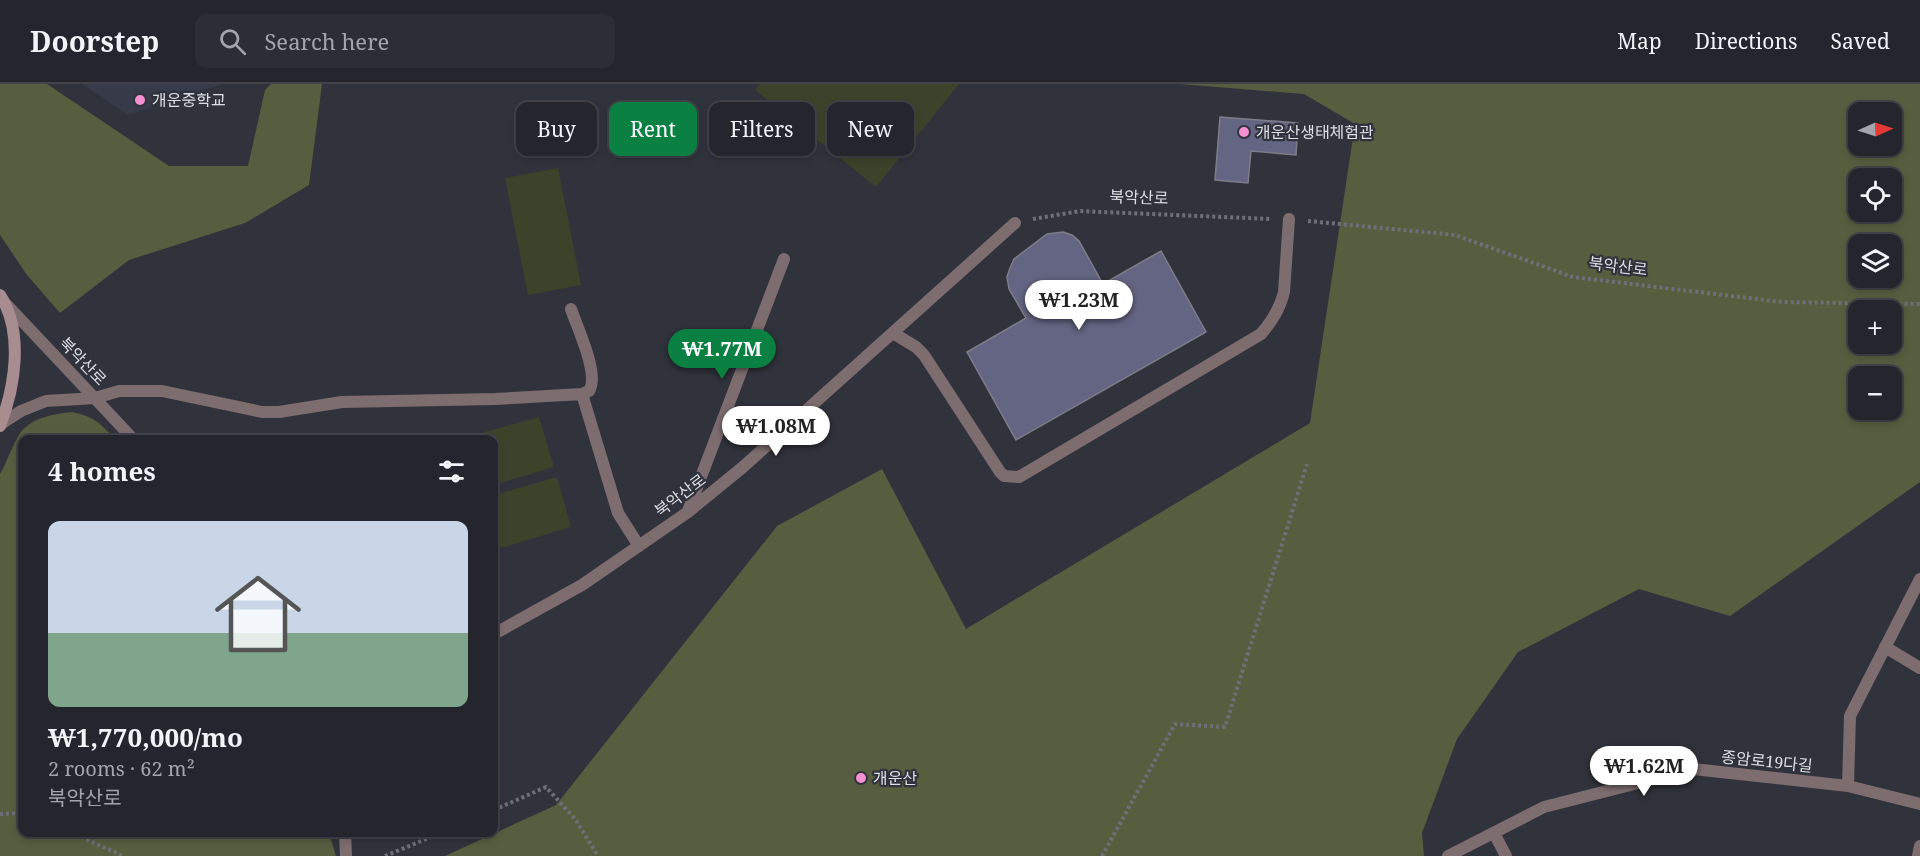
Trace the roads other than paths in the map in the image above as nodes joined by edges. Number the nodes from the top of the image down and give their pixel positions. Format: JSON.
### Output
{"nodes":[{"id":1,"x":1289,"y":219,"type":"road end"},
{"id":2,"x":1015,"y":223,"type":"road end"},
{"id":3,"x":784,"y":259,"type":"dead end"},
{"id":4,"x":3,"y":300,"type":"edge"},
{"id":5,"x":571,"y":309,"type":"dead end"},
{"id":6,"x":893,"y":333,"type":"junction"},
{"id":7,"x":582,"y":394,"type":"junction"},
{"id":8,"x":95,"y":398,"type":"junction"},
{"id":9,"x":0,"y":425,"type":"edge"},
{"id":10,"x":130,"y":435,"type":"edge"},
{"id":11,"x":688,"y":512,"type":"junction"},
{"id":12,"x":639,"y":546,"type":"junction"},
{"id":13,"x":1920,"y":579,"type":"edge"},
{"id":14,"x":498,"y":632,"type":"edge"},
{"id":15,"x":1885,"y":647,"type":"junction"},
{"id":16,"x":1920,"y":668,"type":"edge"},
{"id":17,"x":1848,"y":786,"type":"junction"},
{"id":18,"x":1920,"y":804,"type":"edge"},
{"id":19,"x":1494,"y":833,"type":"junction"},
{"id":20,"x":345,"y":837,"type":"edge"},
{"id":21,"x":1920,"y":846,"type":"edge"},
{"id":22,"x":346,"y":856,"type":"edge"},
{"id":23,"x":1448,"y":856,"type":"edge"},
{"id":24,"x":1506,"y":856,"type":"edge"},
{"id":25,"x":1918,"y":856,"type":"edge"}],
"edges":[{"from":1,"to":6,"type":"street"},
{"from":2,"to":6,"type":"street","name":"북악산로"},
{"from":3,"to":11,"type":"street"},
{"from":4,"to":8,"type":"street","name":"북악산로"},
{"from":4,"to":9,"type":"street","name":"북악산로"},
{"from":5,"to":7,"type":"street"},
{"from":6,"to":11,"type":"street","name":"북악산로"},
{"from":7,"to":8,"type":"street"},
{"from":7,"to":12,"type":"street"},
{"from":8,"to":9,"type":"street"},
{"from":8,"to":10,"type":"street","name":"북악산로"},
{"from":11,"to":12,"type":"street","name":"북악산로"},
{"from":12,"to":14,"type":"street","name":"북악산로"},
{"from":13,"to":15,"type":"street"},
{"from":15,"to":16,"type":"street"},
{"from":15,"to":17,"type":"street"},
{"from":17,"to":18,"type":"street","name":"종암로19다길"},
{"from":17,"to":19,"type":"street","name":"종암로19다길"},
{"from":19,"to":23,"type":"street","name":"종암로19다길"},
{"from":19,"to":24,"type":"street"},
{"from":20,"to":22,"type":"street"},
{"from":21,"to":25,"type":"street"}]}
